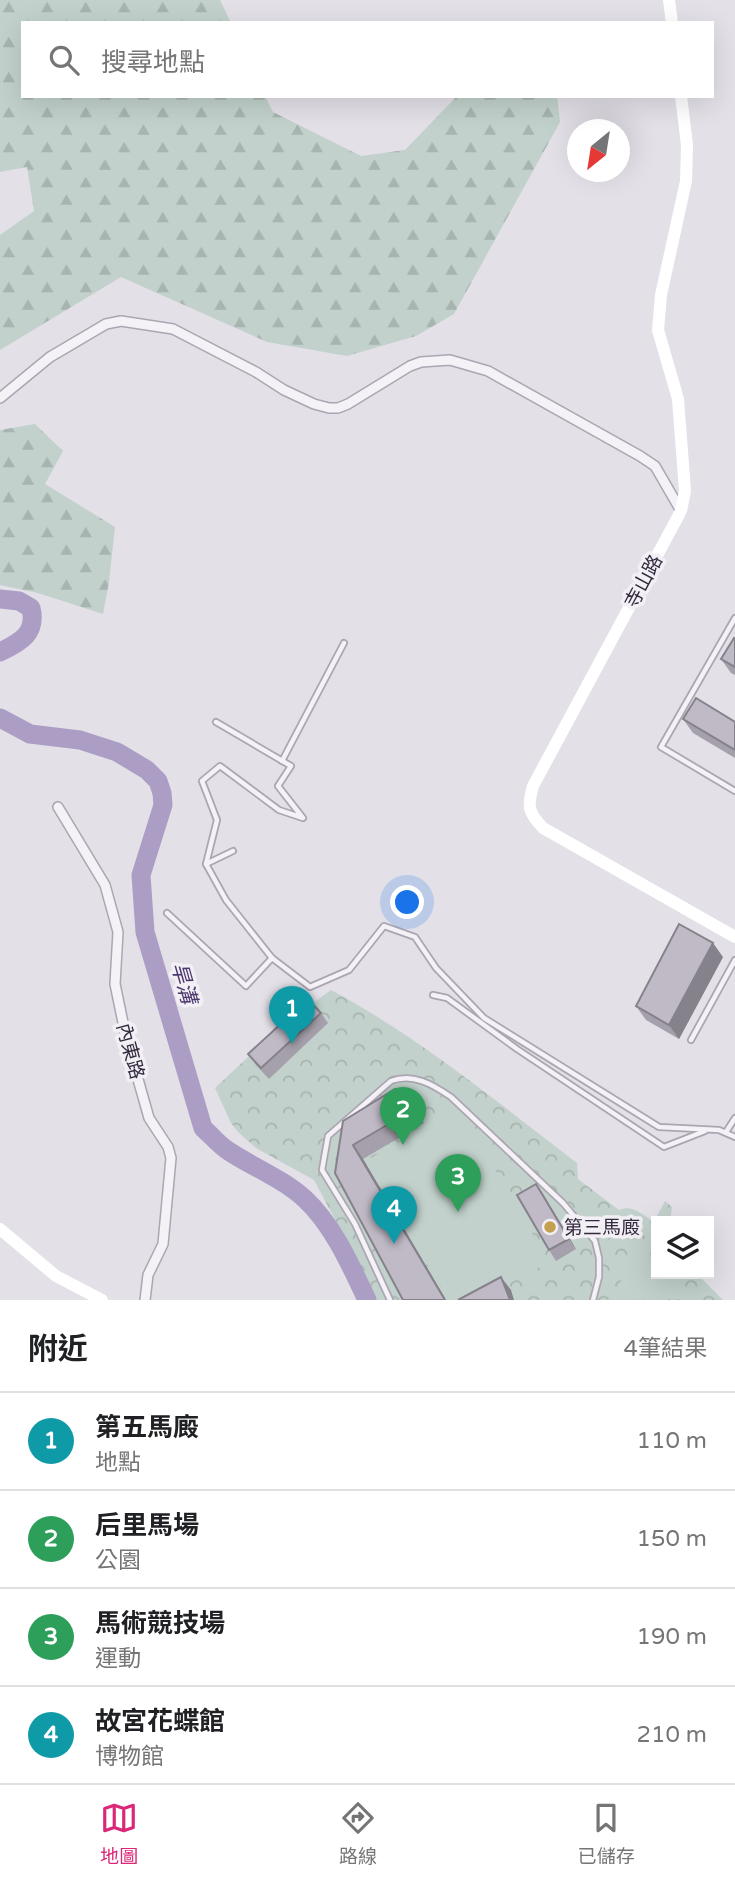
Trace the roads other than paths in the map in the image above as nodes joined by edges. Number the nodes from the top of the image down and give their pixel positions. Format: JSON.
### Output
{"nodes":[{"id":1,"x":669,"y":0,"type":"edge"},
{"id":2,"x":672,"y":21,"type":"edge"},
{"id":3,"x":681,"y":98,"type":"edge"},
{"id":4,"x":0,"y":398,"type":"edge"},
{"id":5,"x":681,"y":511,"type":"junction"},
{"id":6,"x":735,"y":618,"type":"edge"},
{"id":7,"x":344,"y":643,"type":"dead end"},
{"id":8,"x":216,"y":722,"type":"dead end"},
{"id":9,"x":282,"y":761,"type":"junction"},
{"id":10,"x":735,"y":791,"type":"edge"},
{"id":11,"x":58,"y":807,"type":"dead end"},
{"id":12,"x":233,"y":851,"type":"dead end"},
{"id":13,"x":206,"y":864,"type":"junction"},
{"id":14,"x":167,"y":913,"type":"dead end"},
{"id":15,"x":735,"y":937,"type":"edge"},
{"id":16,"x":272,"y":958,"type":"junction"},
{"id":17,"x":735,"y":960,"type":"edge"},
{"id":18,"x":433,"y":996,"type":"dead end"},
{"id":19,"x":691,"y":1040,"type":"dead end"},
{"id":20,"x":735,"y":1118,"type":"edge"},
{"id":21,"x":709,"y":1129,"type":"junction"},
{"id":22,"x":726,"y":1132,"type":"junction"},
{"id":23,"x":735,"y":1137,"type":"edge"},
{"id":24,"x":0,"y":1229,"type":"edge"},
{"id":25,"x":102,"y":1300,"type":"edge"},
{"id":26,"x":145,"y":1300,"type":"edge"},
{"id":27,"x":390,"y":1300,"type":"edge"},
{"id":28,"x":593,"y":1300,"type":"edge"}],
"edges":[{"from":1,"to":2,"type":"street"},
{"from":3,"to":5,"type":"street","name":"寺山路"},
{"from":4,"to":5,"type":"street"},
{"from":5,"to":15,"type":"street","name":"寺山路"},
{"from":6,"to":10,"type":"lane"},
{"from":7,"to":9,"type":"lane"},
{"from":8,"to":9,"type":"lane"},
{"from":9,"to":13,"type":"lane"},
{"from":11,"to":26,"type":"street","name":"內東路"},
{"from":12,"to":13,"type":"lane"},
{"from":13,"to":16,"type":"lane"},
{"from":14,"to":16,"type":"lane"},
{"from":16,"to":21,"type":"lane"},
{"from":17,"to":19,"type":"lane"},
{"from":18,"to":21,"type":"lane"},
{"from":20,"to":22,"type":"lane"},
{"from":21,"to":22,"type":"lane"},
{"from":22,"to":23,"type":"lane"},
{"from":24,"to":25,"type":"street"},
{"from":27,"to":28,"type":"lane"}]}
